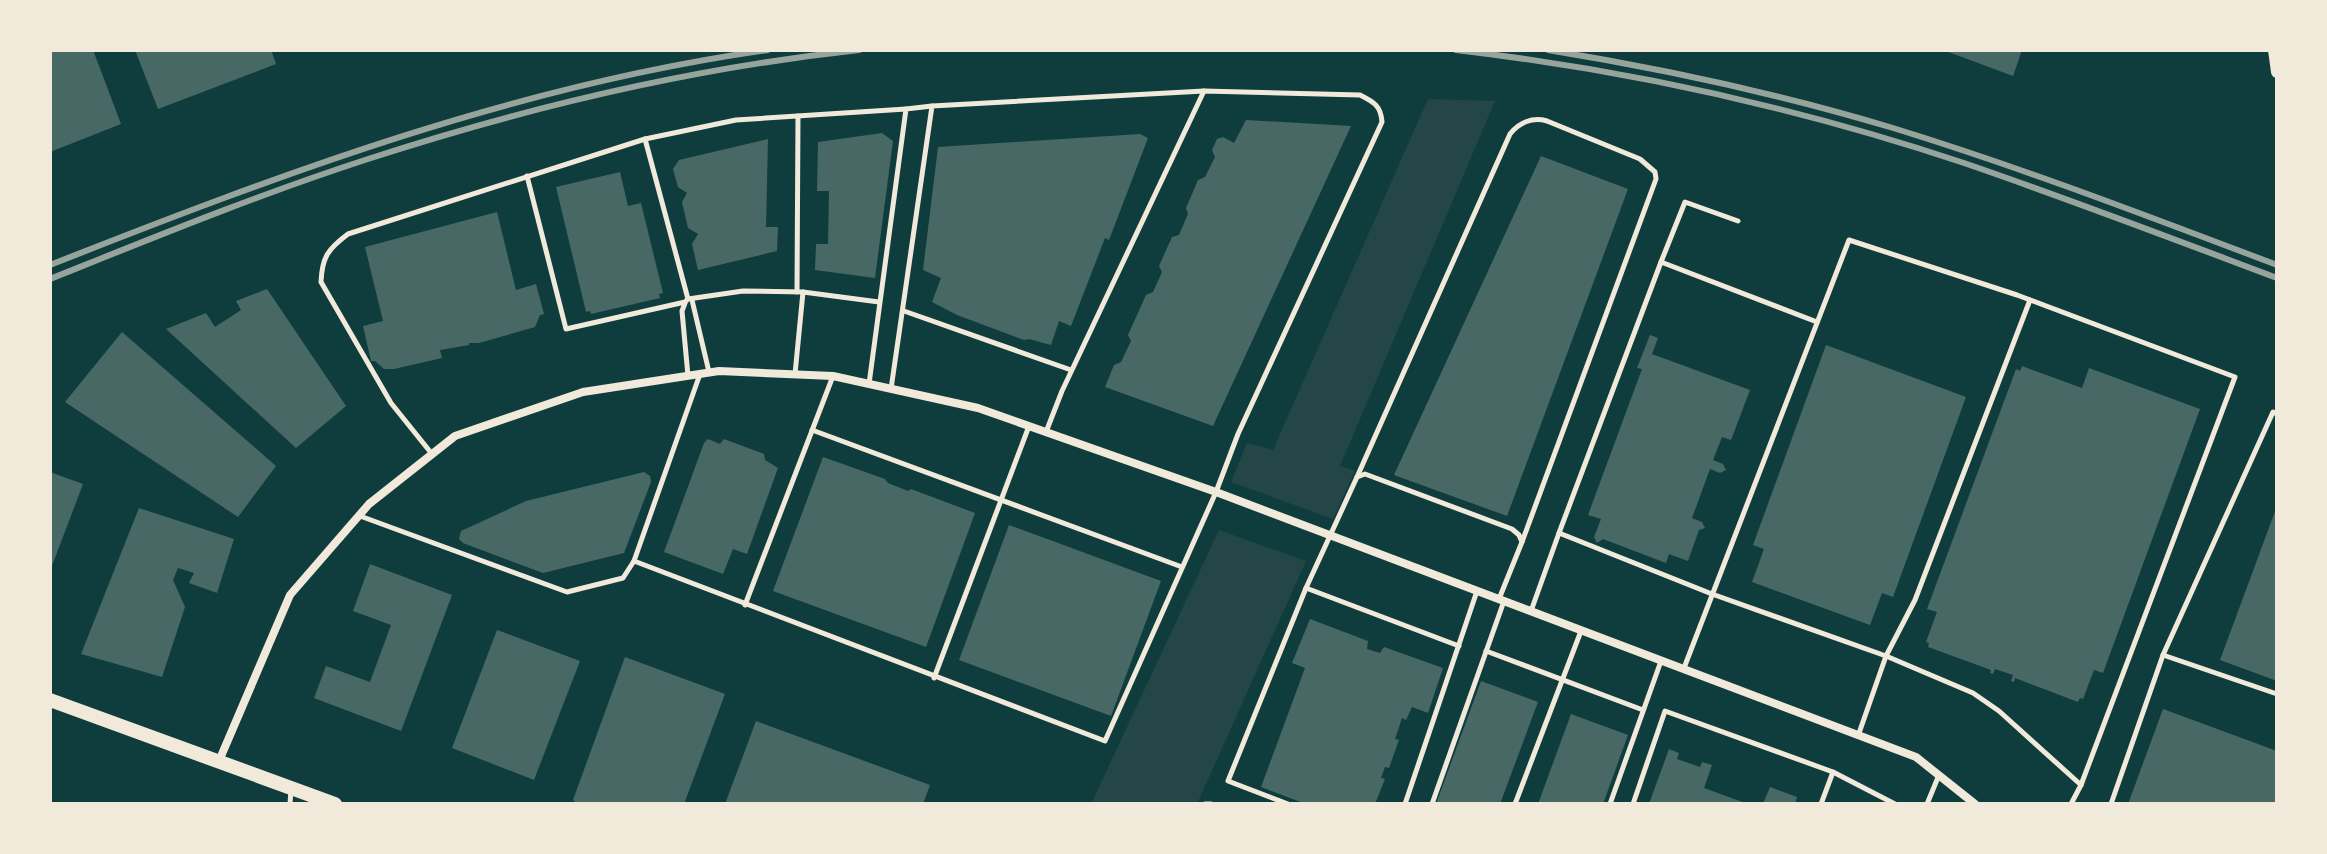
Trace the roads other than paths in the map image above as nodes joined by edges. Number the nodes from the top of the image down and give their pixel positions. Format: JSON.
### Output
{"nodes":[{"id":1,"x":2274,"y":50,"type":"edge"},
{"id":2,"x":2277,"y":72,"type":"edge"},
{"id":3,"x":1204,"y":91,"type":"junction"},
{"id":4,"x":932,"y":106,"type":"junction"},
{"id":5,"x":906,"y":109,"type":"junction"},
{"id":6,"x":798,"y":116,"type":"junction"},
{"id":7,"x":645,"y":139,"type":"junction"},
{"id":8,"x":527,"y":176,"type":"junction"},
{"id":9,"x":1738,"y":221,"type":"dead end"},
{"id":10,"x":1661,"y":262,"type":"junction"},
{"id":11,"x":800,"y":292,"type":"junction"},
{"id":12,"x":689,"y":300,"type":"junction"},
{"id":13,"x":2030,"y":300,"type":"junction"},
{"id":14,"x":879,"y":302,"type":"junction"},
{"id":15,"x":904,"y":311,"type":"junction"},
{"id":16,"x":1817,"y":322,"type":"junction"},
{"id":17,"x":1071,"y":370,"type":"junction"},
{"id":18,"x":704,"y":373,"type":"junction"},
{"id":19,"x":795,"y":374,"type":"junction"},
{"id":20,"x":688,"y":376,"type":"junction"},
{"id":21,"x":833,"y":376,"type":"junction"},
{"id":22,"x":869,"y":384,"type":"junction"},
{"id":23,"x":891,"y":389,"type":"junction"},
{"id":24,"x":2277,"y":414,"type":"edge"},
{"id":25,"x":1029,"y":426,"type":"junction"},
{"id":26,"x":812,"y":430,"type":"junction"},
{"id":27,"x":1046,"y":432,"type":"junction"},
{"id":28,"x":432,"y":454,"type":"junction"},
{"id":29,"x":1357,"y":477,"type":"junction"},
{"id":30,"x":1216,"y":492,"type":"junction"},
{"id":31,"x":1001,"y":499,"type":"junction"},
{"id":32,"x":359,"y":515,"type":"junction"},
{"id":33,"x":1559,"y":533,"type":"junction"},
{"id":34,"x":1331,"y":536,"type":"junction"},
{"id":35,"x":1522,"y":542,"type":"junction"},
{"id":36,"x":634,"y":561,"type":"junction"},
{"id":37,"x":1182,"y":567,"type":"junction"},
{"id":38,"x":1306,"y":588,"type":"junction"},
{"id":39,"x":1477,"y":591,"type":"junction"},
{"id":40,"x":1712,"y":594,"type":"junction"},
{"id":41,"x":1501,"y":600,"type":"junction"},
{"id":42,"x":745,"y":605,"type":"junction"},
{"id":43,"x":1530,"y":612,"type":"junction"},
{"id":44,"x":1581,"y":631,"type":"junction"},
{"id":45,"x":1459,"y":646,"type":"junction"},
{"id":46,"x":1486,"y":651,"type":"junction"},
{"id":47,"x":2163,"y":655,"type":"junction"},
{"id":48,"x":1886,"y":656,"type":"junction"},
{"id":49,"x":1661,"y":661,"type":"junction"},
{"id":50,"x":1683,"y":670,"type":"junction"},
{"id":51,"x":934,"y":678,"type":"junction"},
{"id":52,"x":1562,"y":678,"type":"junction"},
{"id":53,"x":2277,"y":694,"type":"edge"},
{"id":54,"x":50,"y":700,"type":"edge"},
{"id":55,"x":1643,"y":710,"type":"junction"},
{"id":56,"x":1858,"y":736,"type":"junction"},
{"id":57,"x":219,"y":761,"type":"junction"},
{"id":58,"x":1833,"y":772,"type":"junction"},
{"id":59,"x":1939,"y":775,"type":"junction"},
{"id":60,"x":2081,"y":785,"type":"junction"},
{"id":61,"x":291,"y":788,"type":"junction"},
{"id":62,"x":290,"y":804,"type":"edge"},
{"id":63,"x":335,"y":804,"type":"edge"},
{"id":64,"x":1205,"y":804,"type":"edge"},
{"id":65,"x":1211,"y":804,"type":"edge"},
{"id":66,"x":1288,"y":804,"type":"edge"},
{"id":67,"x":1405,"y":804,"type":"edge"},
{"id":68,"x":1432,"y":804,"type":"edge"},
{"id":69,"x":1515,"y":804,"type":"edge"},
{"id":70,"x":1610,"y":804,"type":"edge"},
{"id":71,"x":1633,"y":804,"type":"edge"},
{"id":72,"x":1821,"y":804,"type":"edge"},
{"id":73,"x":1895,"y":804,"type":"edge"},
{"id":74,"x":1927,"y":804,"type":"edge"},
{"id":75,"x":1975,"y":804,"type":"edge"},
{"id":76,"x":2071,"y":804,"type":"edge"},
{"id":77,"x":2111,"y":804,"type":"edge"}],
"edges":[{"from":1,"to":2,"type":"street"},
{"from":3,"to":4,"type":"lane"},
{"from":3,"to":17,"type":"lane"},
{"from":3,"to":30,"type":"lane"},
{"from":4,"to":5,"type":"lane"},
{"from":4,"to":15,"type":"lane"},
{"from":5,"to":6,"type":"lane"},
{"from":5,"to":14,"type":"lane"},
{"from":6,"to":7,"type":"lane"},
{"from":6,"to":11,"type":"lane"},
{"from":7,"to":8,"type":"lane"},
{"from":7,"to":12,"type":"lane"},
{"from":8,"to":12,"type":"lane"},
{"from":8,"to":28,"type":"lane"},
{"from":9,"to":10,"type":"lane"},
{"from":10,"to":16,"type":"lane"},
{"from":10,"to":33,"type":"lane"},
{"from":11,"to":12,"type":"lane"},
{"from":11,"to":14,"type":"lane"},
{"from":11,"to":19,"type":"lane"},
{"from":12,"to":18,"type":"lane"},
{"from":12,"to":20,"type":"lane"},
{"from":13,"to":16,"type":"lane"},
{"from":13,"to":48,"type":"lane"},
{"from":13,"to":60,"type":"lane"},
{"from":14,"to":22,"type":"lane"},
{"from":15,"to":17,"type":"lane"},
{"from":15,"to":23,"type":"lane"},
{"from":16,"to":40,"type":"lane"},
{"from":17,"to":27,"type":"lane"},
{"from":18,"to":19,"type":"street"},
{"from":18,"to":20,"type":"street"},
{"from":18,"to":36,"type":"lane"},
{"from":19,"to":21,"type":"street"},
{"from":20,"to":28,"type":"street"},
{"from":21,"to":22,"type":"street"},
{"from":21,"to":26,"type":"lane"},
{"from":22,"to":23,"type":"street"},
{"from":23,"to":25,"type":"street"},
{"from":24,"to":47,"type":"lane"},
{"from":25,"to":27,"type":"street"},
{"from":25,"to":31,"type":"lane"},
{"from":26,"to":31,"type":"lane"},
{"from":26,"to":42,"type":"lane"},
{"from":27,"to":30,"type":"street"},
{"from":28,"to":32,"type":"street"},
{"from":29,"to":34,"type":"lane"},
{"from":29,"to":35,"type":"lane"},
{"from":29,"to":35,"type":"lane"},
{"from":30,"to":34,"type":"street"},
{"from":30,"to":37,"type":"lane"},
{"from":31,"to":37,"type":"lane"},
{"from":31,"to":51,"type":"lane"},
{"from":32,"to":36,"type":"lane"},
{"from":32,"to":57,"type":"street"},
{"from":33,"to":40,"type":"lane"},
{"from":33,"to":43,"type":"lane"},
{"from":34,"to":38,"type":"lane"},
{"from":34,"to":39,"type":"street"},
{"from":35,"to":41,"type":"lane"},
{"from":36,"to":42,"type":"lane"},
{"from":37,"to":51,"type":"lane"},
{"from":38,"to":45,"type":"lane"},
{"from":38,"to":66,"type":"lane"},
{"from":39,"to":41,"type":"street"},
{"from":39,"to":45,"type":"lane"},
{"from":40,"to":48,"type":"lane"},
{"from":40,"to":50,"type":"lane"},
{"from":41,"to":43,"type":"street"},
{"from":41,"to":46,"type":"lane"},
{"from":42,"to":51,"type":"lane"},
{"from":43,"to":44,"type":"street"},
{"from":44,"to":49,"type":"street"},
{"from":44,"to":52,"type":"lane"},
{"from":45,"to":67,"type":"lane"},
{"from":46,"to":52,"type":"lane"},
{"from":46,"to":68,"type":"lane"},
{"from":47,"to":53,"type":"lane"},
{"from":47,"to":77,"type":"lane"},
{"from":48,"to":56,"type":"lane"},
{"from":48,"to":60,"type":"lane"},
{"from":49,"to":50,"type":"street"},
{"from":49,"to":55,"type":"lane"},
{"from":50,"to":56,"type":"street"},
{"from":52,"to":55,"type":"lane"},
{"from":52,"to":69,"type":"lane"},
{"from":54,"to":57,"type":"main road"},
{"from":55,"to":70,"type":"lane"},
{"from":56,"to":59,"type":"street"},
{"from":57,"to":61,"type":"main road"},
{"from":58,"to":71,"type":"lane"},
{"from":58,"to":72,"type":"lane"},
{"from":58,"to":73,"type":"lane"},
{"from":59,"to":74,"type":"lane"},
{"from":59,"to":75,"type":"street"},
{"from":60,"to":76,"type":"lane"},
{"from":61,"to":62,"type":"lane"},
{"from":61,"to":63,"type":"main road"},
{"from":64,"to":65,"type":"lane"}]}
